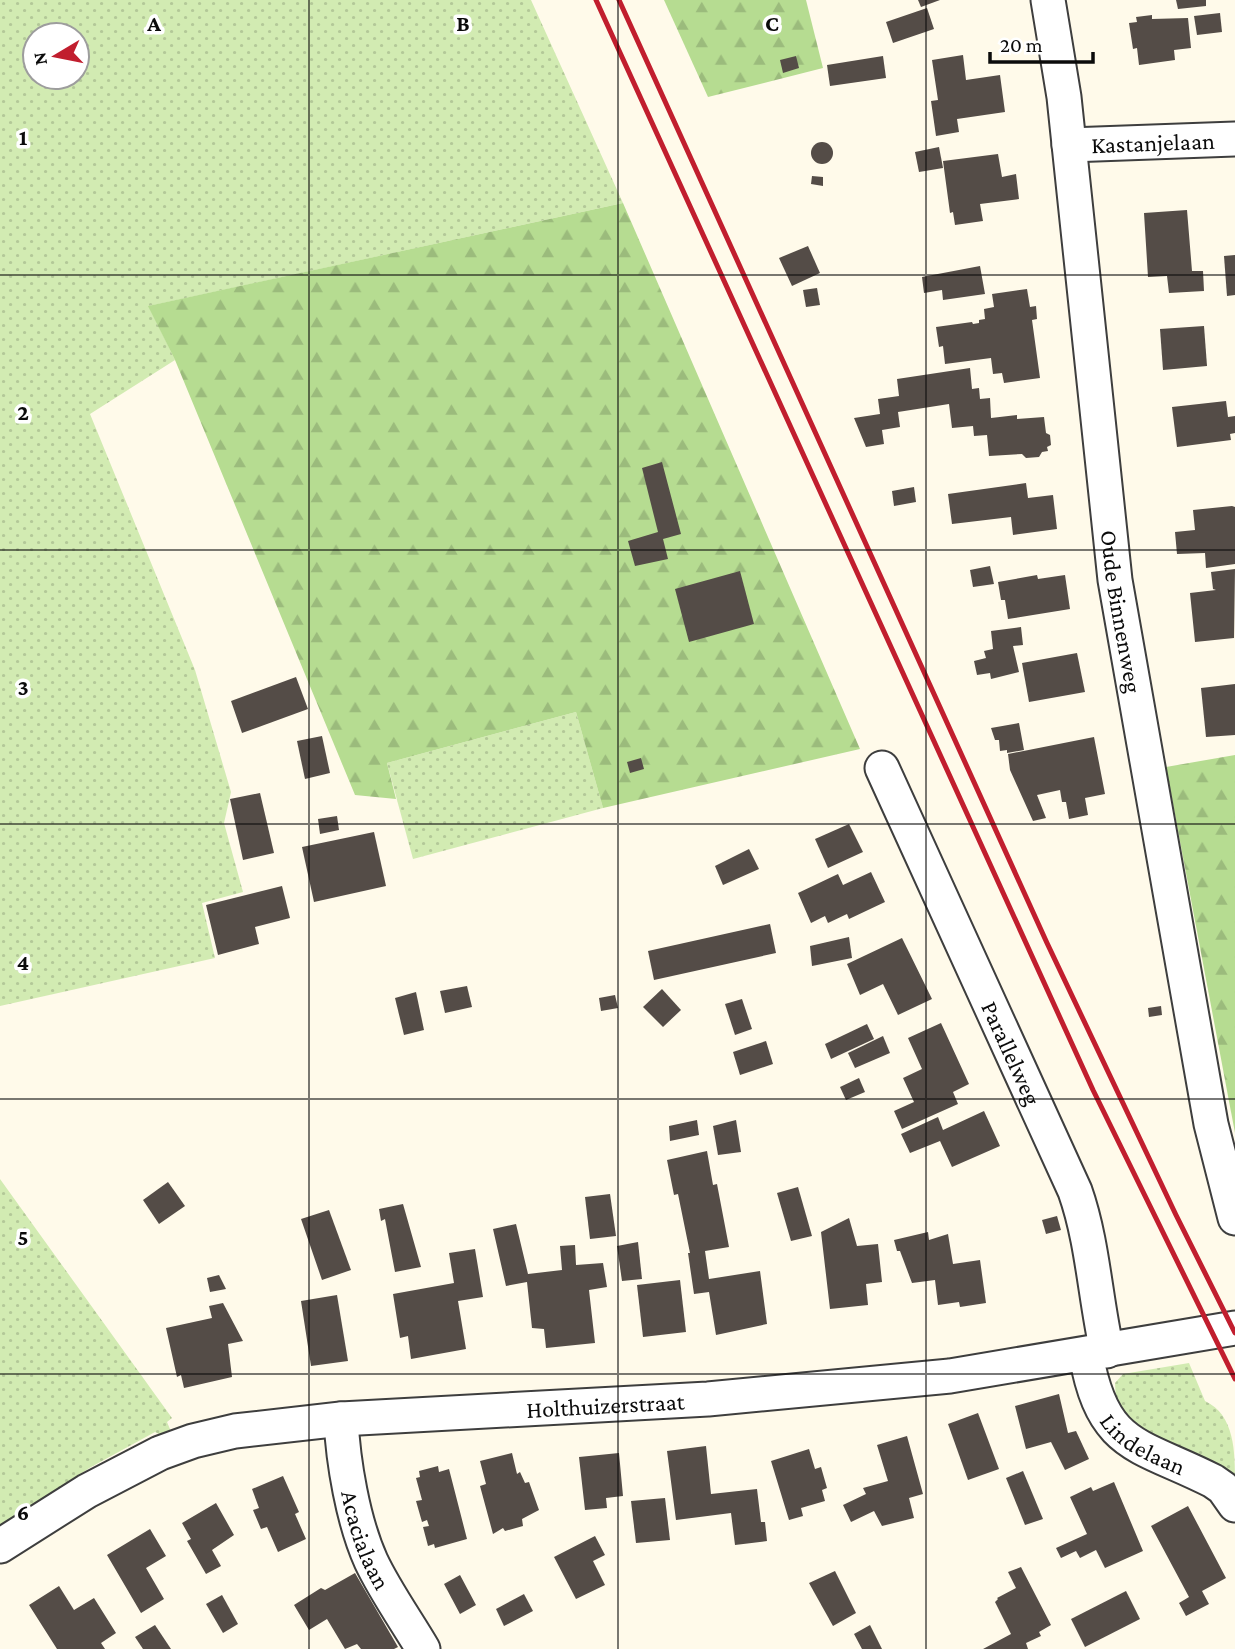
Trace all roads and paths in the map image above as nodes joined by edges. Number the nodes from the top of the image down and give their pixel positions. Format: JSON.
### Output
{"nodes":[{"id":1,"x":1048,"y":0,"type":"edge"},
{"id":2,"x":1235,"y":138,"type":"edge"},
{"id":3,"x":1069,"y":145,"type":"junction"},
{"id":4,"x":881,"y":768,"type":"dead end"},
{"id":5,"x":1235,"y":1218,"type":"edge"},
{"id":6,"x":1235,"y":1328,"type":"edge"},
{"id":7,"x":1096,"y":1353,"type":"junction"},
{"id":8,"x":341,"y":1419,"type":"junction"},
{"id":9,"x":1235,"y":1505,"type":"edge"},
{"id":10,"x":0,"y":1546,"type":"edge"},
{"id":11,"x":423,"y":1649,"type":"edge"}],
"edges":[{"from":1,"to":3,"type":"street","name":"Oude Binnenweg"},
{"from":2,"to":3,"type":"street","name":"Kastanjelaan"},
{"from":3,"to":5,"type":"street","name":"Oude Binnenweg"},
{"from":4,"to":7,"type":"street","name":"Parallelweg"},
{"from":6,"to":7,"type":"street","name":"Holthuizerstraat"},
{"from":7,"to":8,"type":"street","name":"Holthuizerstraat"},
{"from":7,"to":9,"type":"street","name":"Lindelaan"},
{"from":8,"to":10,"type":"street","name":"Holthuizerstraat"},
{"from":8,"to":11,"type":"street","name":"Acacialaan"}]}
